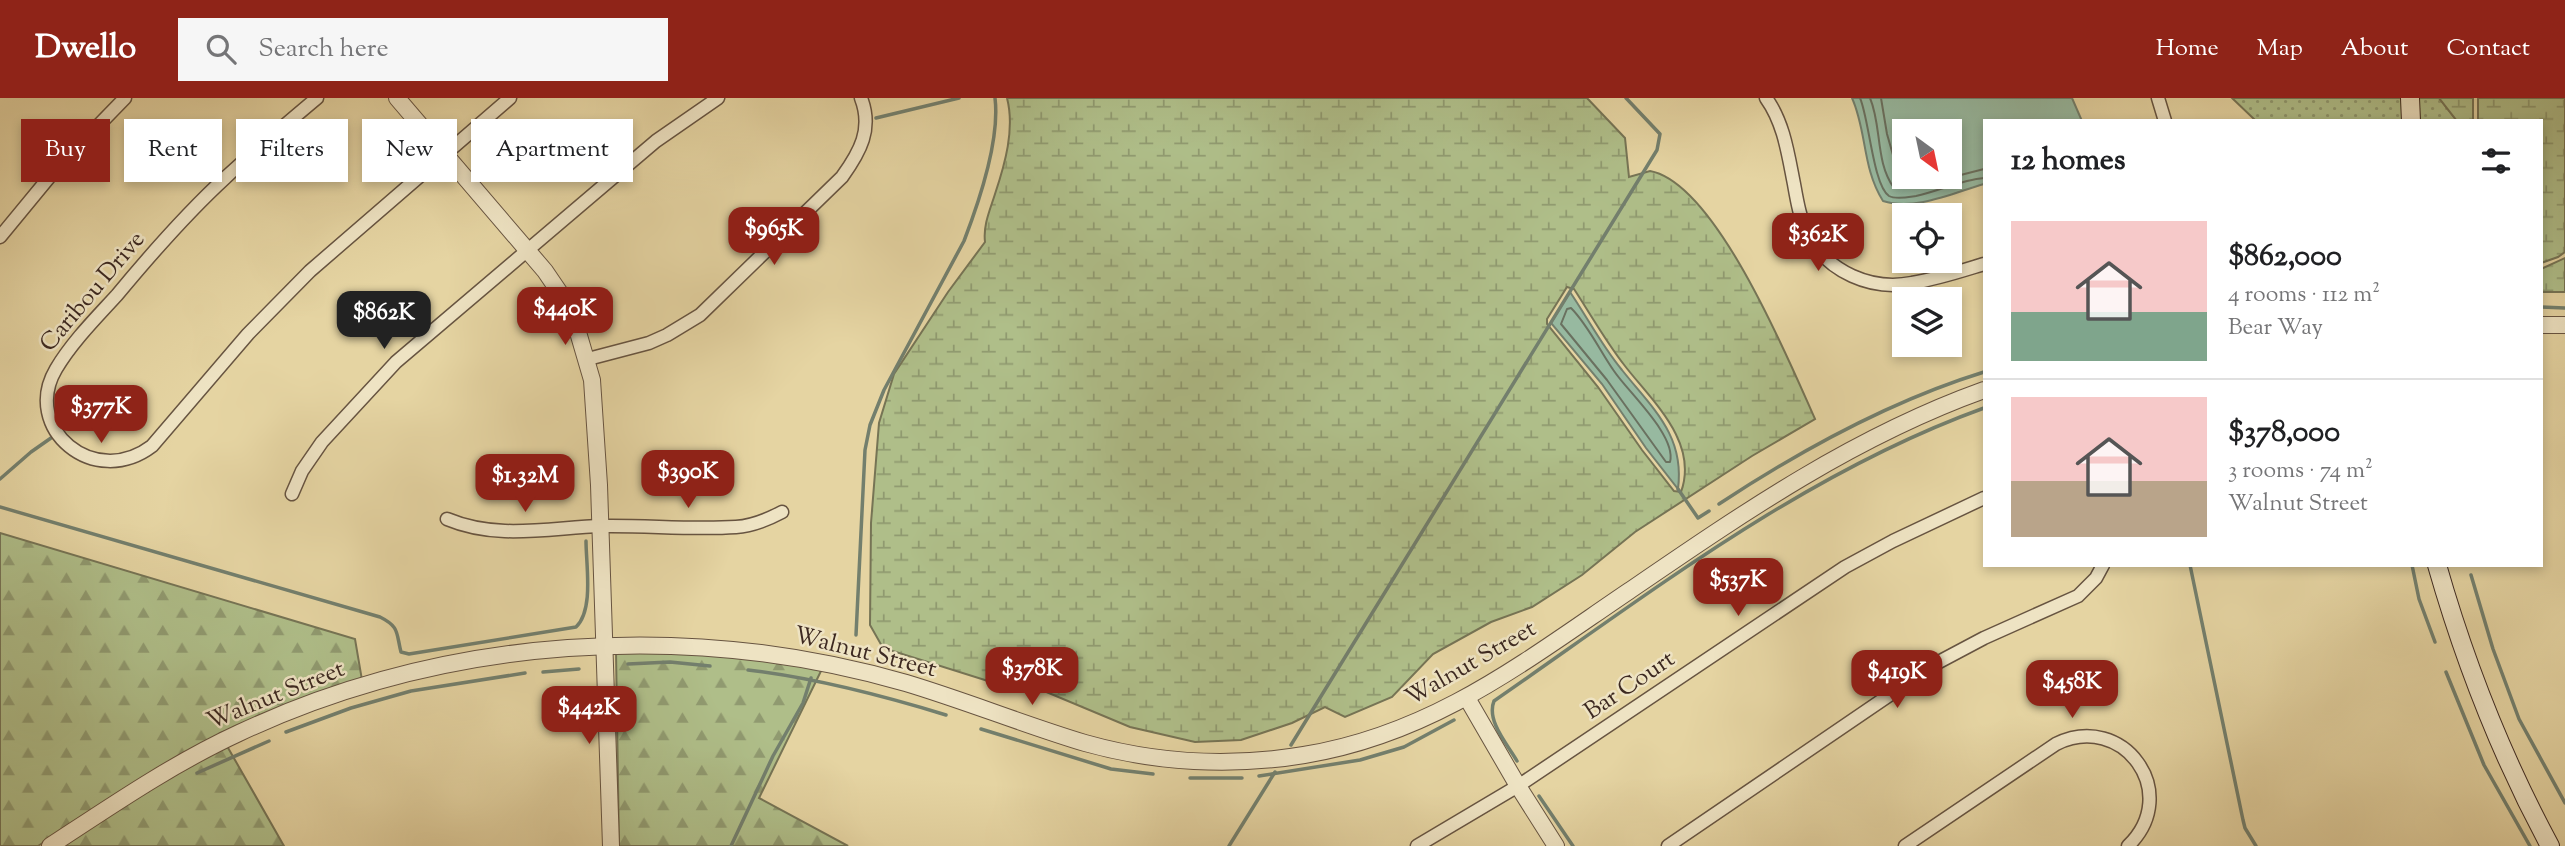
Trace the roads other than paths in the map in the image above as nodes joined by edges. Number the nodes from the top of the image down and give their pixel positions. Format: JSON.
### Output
{"nodes":[{"id":1,"x":125,"y":98,"type":"edge"},
{"id":2,"x":317,"y":98,"type":"edge"},
{"id":3,"x":397,"y":98,"type":"edge"},
{"id":4,"x":510,"y":98,"type":"edge"},
{"id":5,"x":718,"y":98,"type":"edge"},
{"id":6,"x":861,"y":98,"type":"edge"},
{"id":7,"x":1766,"y":98,"type":"edge"},
{"id":8,"x":2158,"y":98,"type":"edge"},
{"id":9,"x":2410,"y":98,"type":"edge"},
{"id":10,"x":415,"y":119,"type":"edge"},
{"id":11,"x":2164,"y":119,"type":"edge"},
{"id":12,"x":2411,"y":119,"type":"edge"},
{"id":13,"x":457,"y":144,"type":"edge"},
{"id":14,"x":457,"y":168,"type":"edge"},
{"id":15,"x":413,"y":182,"type":"edge"},
{"id":16,"x":0,"y":237,"type":"edge"},
{"id":17,"x":527,"y":250,"type":"junction"},
{"id":18,"x":1983,"y":264,"type":"edge"},
{"id":19,"x":2543,"y":325,"type":"edge"},
{"id":20,"x":2565,"y":325,"type":"edge"},
{"id":21,"x":588,"y":359,"type":"junction"},
{"id":22,"x":1983,"y":390,"type":"edge"},
{"id":23,"x":292,"y":494,"type":"dead end"},
{"id":24,"x":1983,"y":498,"type":"edge"},
{"id":25,"x":782,"y":512,"type":"dead end"},
{"id":26,"x":446,"y":519,"type":"dead end"},
{"id":27,"x":600,"y":526,"type":"junction"},
{"id":28,"x":2102,"y":567,"type":"edge"},
{"id":29,"x":2438,"y":567,"type":"edge"},
{"id":30,"x":604,"y":646,"type":"junction"},
{"id":31,"x":1467,"y":698,"type":"junction"},
{"id":32,"x":1517,"y":786,"type":"junction"},
{"id":33,"x":50,"y":846,"type":"edge"},
{"id":34,"x":611,"y":846,"type":"edge"},
{"id":35,"x":1417,"y":846,"type":"edge"},
{"id":36,"x":1556,"y":846,"type":"edge"},
{"id":37,"x":1668,"y":846,"type":"edge"},
{"id":38,"x":1905,"y":846,"type":"edge"},
{"id":39,"x":2128,"y":846,"type":"edge"},
{"id":40,"x":2550,"y":846,"type":"edge"}],
"edges":[{"from":1,"to":16,"type":"street"},
{"from":2,"to":15,"type":"street","name":"Caribou Drive"},
{"from":3,"to":10,"type":"street"},
{"from":4,"to":13,"type":"street","name":"Caribou Drive"},
{"from":5,"to":17,"type":"street"},
{"from":6,"to":21,"type":"street"},
{"from":7,"to":18,"type":"street"},
{"from":8,"to":11,"type":"street"},
{"from":9,"to":12,"type":"main road"},
{"from":14,"to":17,"type":"street"},
{"from":17,"to":21,"type":"street"},
{"from":17,"to":23,"type":"street"},
{"from":19,"to":20,"type":"street"},
{"from":21,"to":27,"type":"street"},
{"from":22,"to":31,"type":"street","name":"Walnut Street"},
{"from":24,"to":32,"type":"street","name":"Bar Court"},
{"from":25,"to":27,"type":"street"},
{"from":26,"to":27,"type":"street"},
{"from":27,"to":30,"type":"street"},
{"from":28,"to":37,"type":"street"},
{"from":29,"to":40,"type":"main road"},
{"from":30,"to":31,"type":"street","name":"Walnut Street"},
{"from":30,"to":33,"type":"street","name":"Walnut Street"},
{"from":30,"to":34,"type":"street"},
{"from":31,"to":32,"type":"street"},
{"from":32,"to":35,"type":"street","name":"Bar Court"},
{"from":32,"to":36,"type":"street"},
{"from":38,"to":39,"type":"street"}]}
